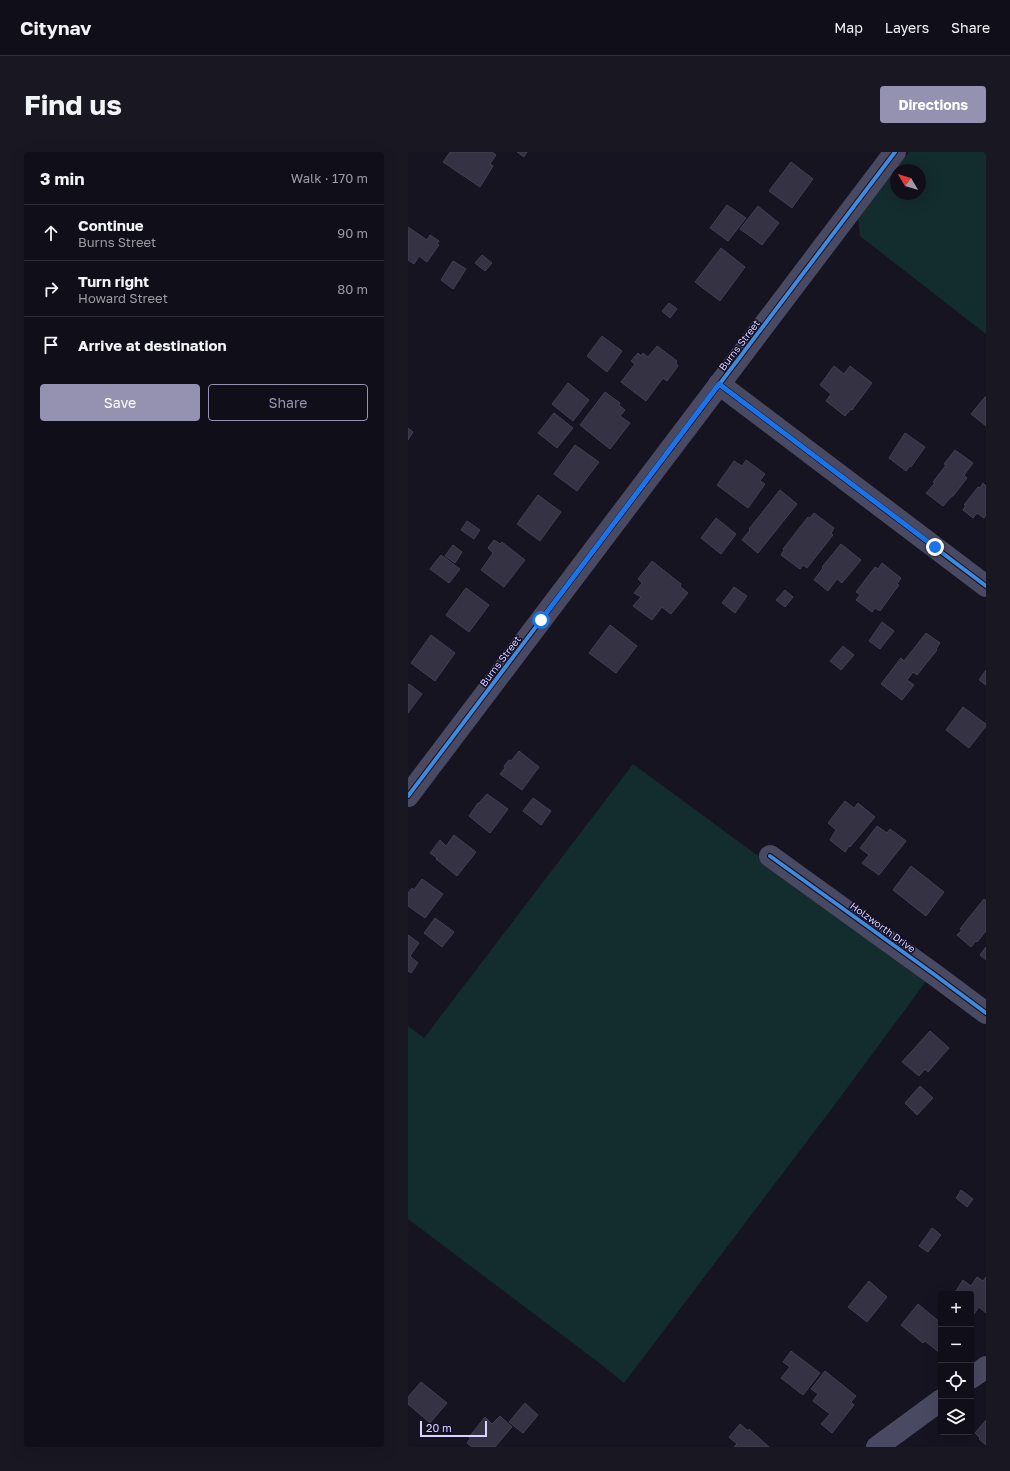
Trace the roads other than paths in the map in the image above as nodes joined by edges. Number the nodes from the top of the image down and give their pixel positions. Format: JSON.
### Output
{"nodes":[{"id":1,"x":895,"y":152,"type":"edge"},
{"id":2,"x":719,"y":384,"type":"junction"},
{"id":3,"x":986,"y":586,"type":"edge"},
{"id":4,"x":408,"y":796,"type":"edge"},
{"id":5,"x":770,"y":856,"type":"dead end"},
{"id":6,"x":986,"y":1013,"type":"edge"},
{"id":7,"x":986,"y":1367,"type":"edge"},
{"id":8,"x":974,"y":1376,"type":"edge"},
{"id":9,"x":938,"y":1402,"type":"edge"},
{"id":10,"x":877,"y":1447,"type":"edge"}],
"edges":[{"from":1,"to":2,"type":"street","name":"Burns Street"},
{"from":2,"to":3,"type":"street"},
{"from":2,"to":4,"type":"street","name":"Burns Street"},
{"from":5,"to":6,"type":"street","name":"Holzworth Drive"},
{"from":7,"to":8,"type":"street"},
{"from":9,"to":10,"type":"street"}]}
